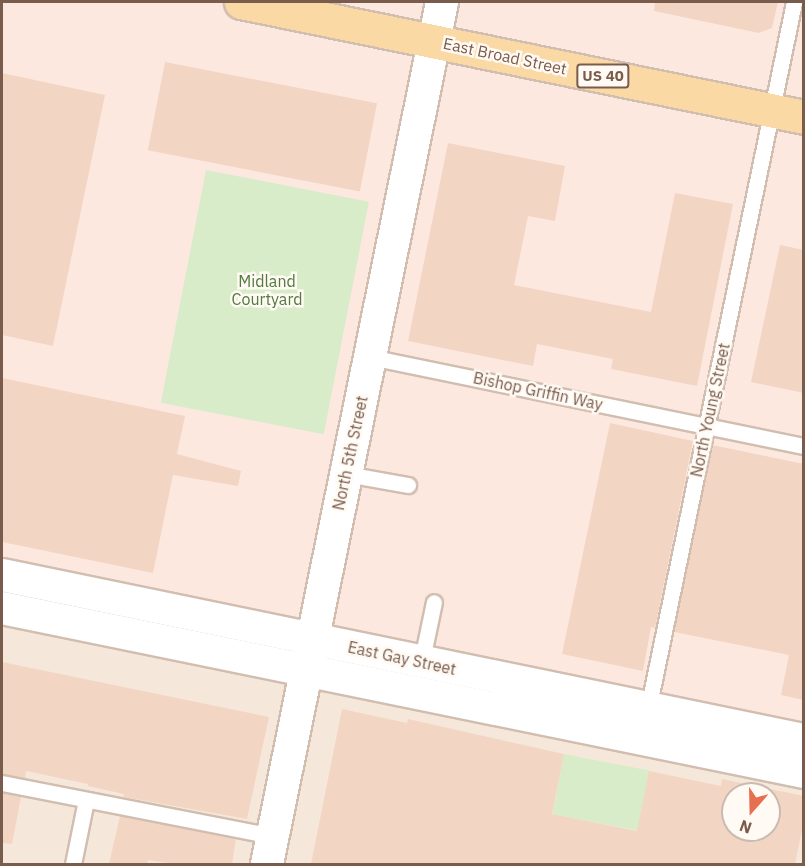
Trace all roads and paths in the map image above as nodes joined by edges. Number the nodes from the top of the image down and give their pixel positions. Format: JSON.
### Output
{"nodes":[{"id":1,"x":241,"y":2,"type":"edge"},
{"id":2,"x":442,"y":2,"type":"edge"},
{"id":3,"x":794,"y":2,"type":"edge"},
{"id":4,"x":434,"y":41,"type":"junction"},
{"id":5,"x":772,"y":110,"type":"junction"},
{"id":6,"x":804,"y":117,"type":"edge"},
{"id":7,"x":370,"y":357,"type":"junction"},
{"id":8,"x":707,"y":426,"type":"junction"},
{"id":9,"x":804,"y":446,"type":"edge"},
{"id":10,"x":346,"y":474,"type":"junction"},
{"id":11,"x":408,"y":485,"type":"dead end"},
{"id":12,"x":2,"y":575,"type":"edge"},
{"id":13,"x":434,"y":602,"type":"dead end"},
{"id":14,"x":2,"y":608,"type":"edge"},
{"id":15,"x":313,"y":640,"type":"junction"},
{"id":16,"x":421,"y":662,"type":"junction"},
{"id":17,"x":306,"y":670,"type":"junction"},
{"id":18,"x":414,"y":693,"type":"junction"},
{"id":19,"x":648,"y":709,"type":"junction"},
{"id":20,"x":804,"y":740,"type":"edge"},
{"id":21,"x":804,"y":771,"type":"edge"},
{"id":22,"x":2,"y":783,"type":"edge"},
{"id":23,"x":86,"y":800,"type":"junction"},
{"id":24,"x":270,"y":850,"type":"edge"},
{"id":25,"x":73,"y":864,"type":"edge"}],
"edges":[{"from":1,"to":4,"type":"main road","name":"East Broad Street","number":"US 40"},
{"from":2,"to":4,"type":"street","name":"North 5th Street"},
{"from":3,"to":5,"type":"lane","name":"North Young Street"},
{"from":4,"to":5,"type":"main road","name":"East Broad Street","number":"US 40"},
{"from":4,"to":7,"type":"street","name":"North 5th Street"},
{"from":5,"to":6,"type":"main road","name":"East Broad Street","number":"US 40"},
{"from":5,"to":8,"type":"lane","name":"North Young Street"},
{"from":7,"to":8,"type":"lane","name":"Bishop Griffin Way"},
{"from":7,"to":10,"type":"street","name":"North 5th Street"},
{"from":8,"to":9,"type":"lane","name":"Bishop Griffin Way"},
{"from":8,"to":19,"type":"lane","name":"North Young Street"},
{"from":10,"to":11,"type":"lane"},
{"from":10,"to":15,"type":"street","name":"North 5th Street"},
{"from":12,"to":15,"type":"street","name":"East Gay Street"},
{"from":13,"to":16,"type":"lane"},
{"from":14,"to":17,"type":"street","name":"East Gay Street"},
{"from":15,"to":16,"type":"street","name":"East Gay Street"},
{"from":15,"to":17,"type":"street","name":"North 5th Street"},
{"from":16,"to":18,"type":"lane"},
{"from":16,"to":19,"type":"street","name":"East Gay Street"},
{"from":17,"to":18,"type":"street","name":"East Gay Street"},
{"from":17,"to":24,"type":"street","name":"North 5th Street"},
{"from":18,"to":21,"type":"street","name":"East Gay Street"},
{"from":19,"to":20,"type":"street","name":"East Gay Street"},
{"from":22,"to":23,"type":"lane"},
{"from":23,"to":24,"type":"lane"},
{"from":23,"to":25,"type":"lane"}]}
